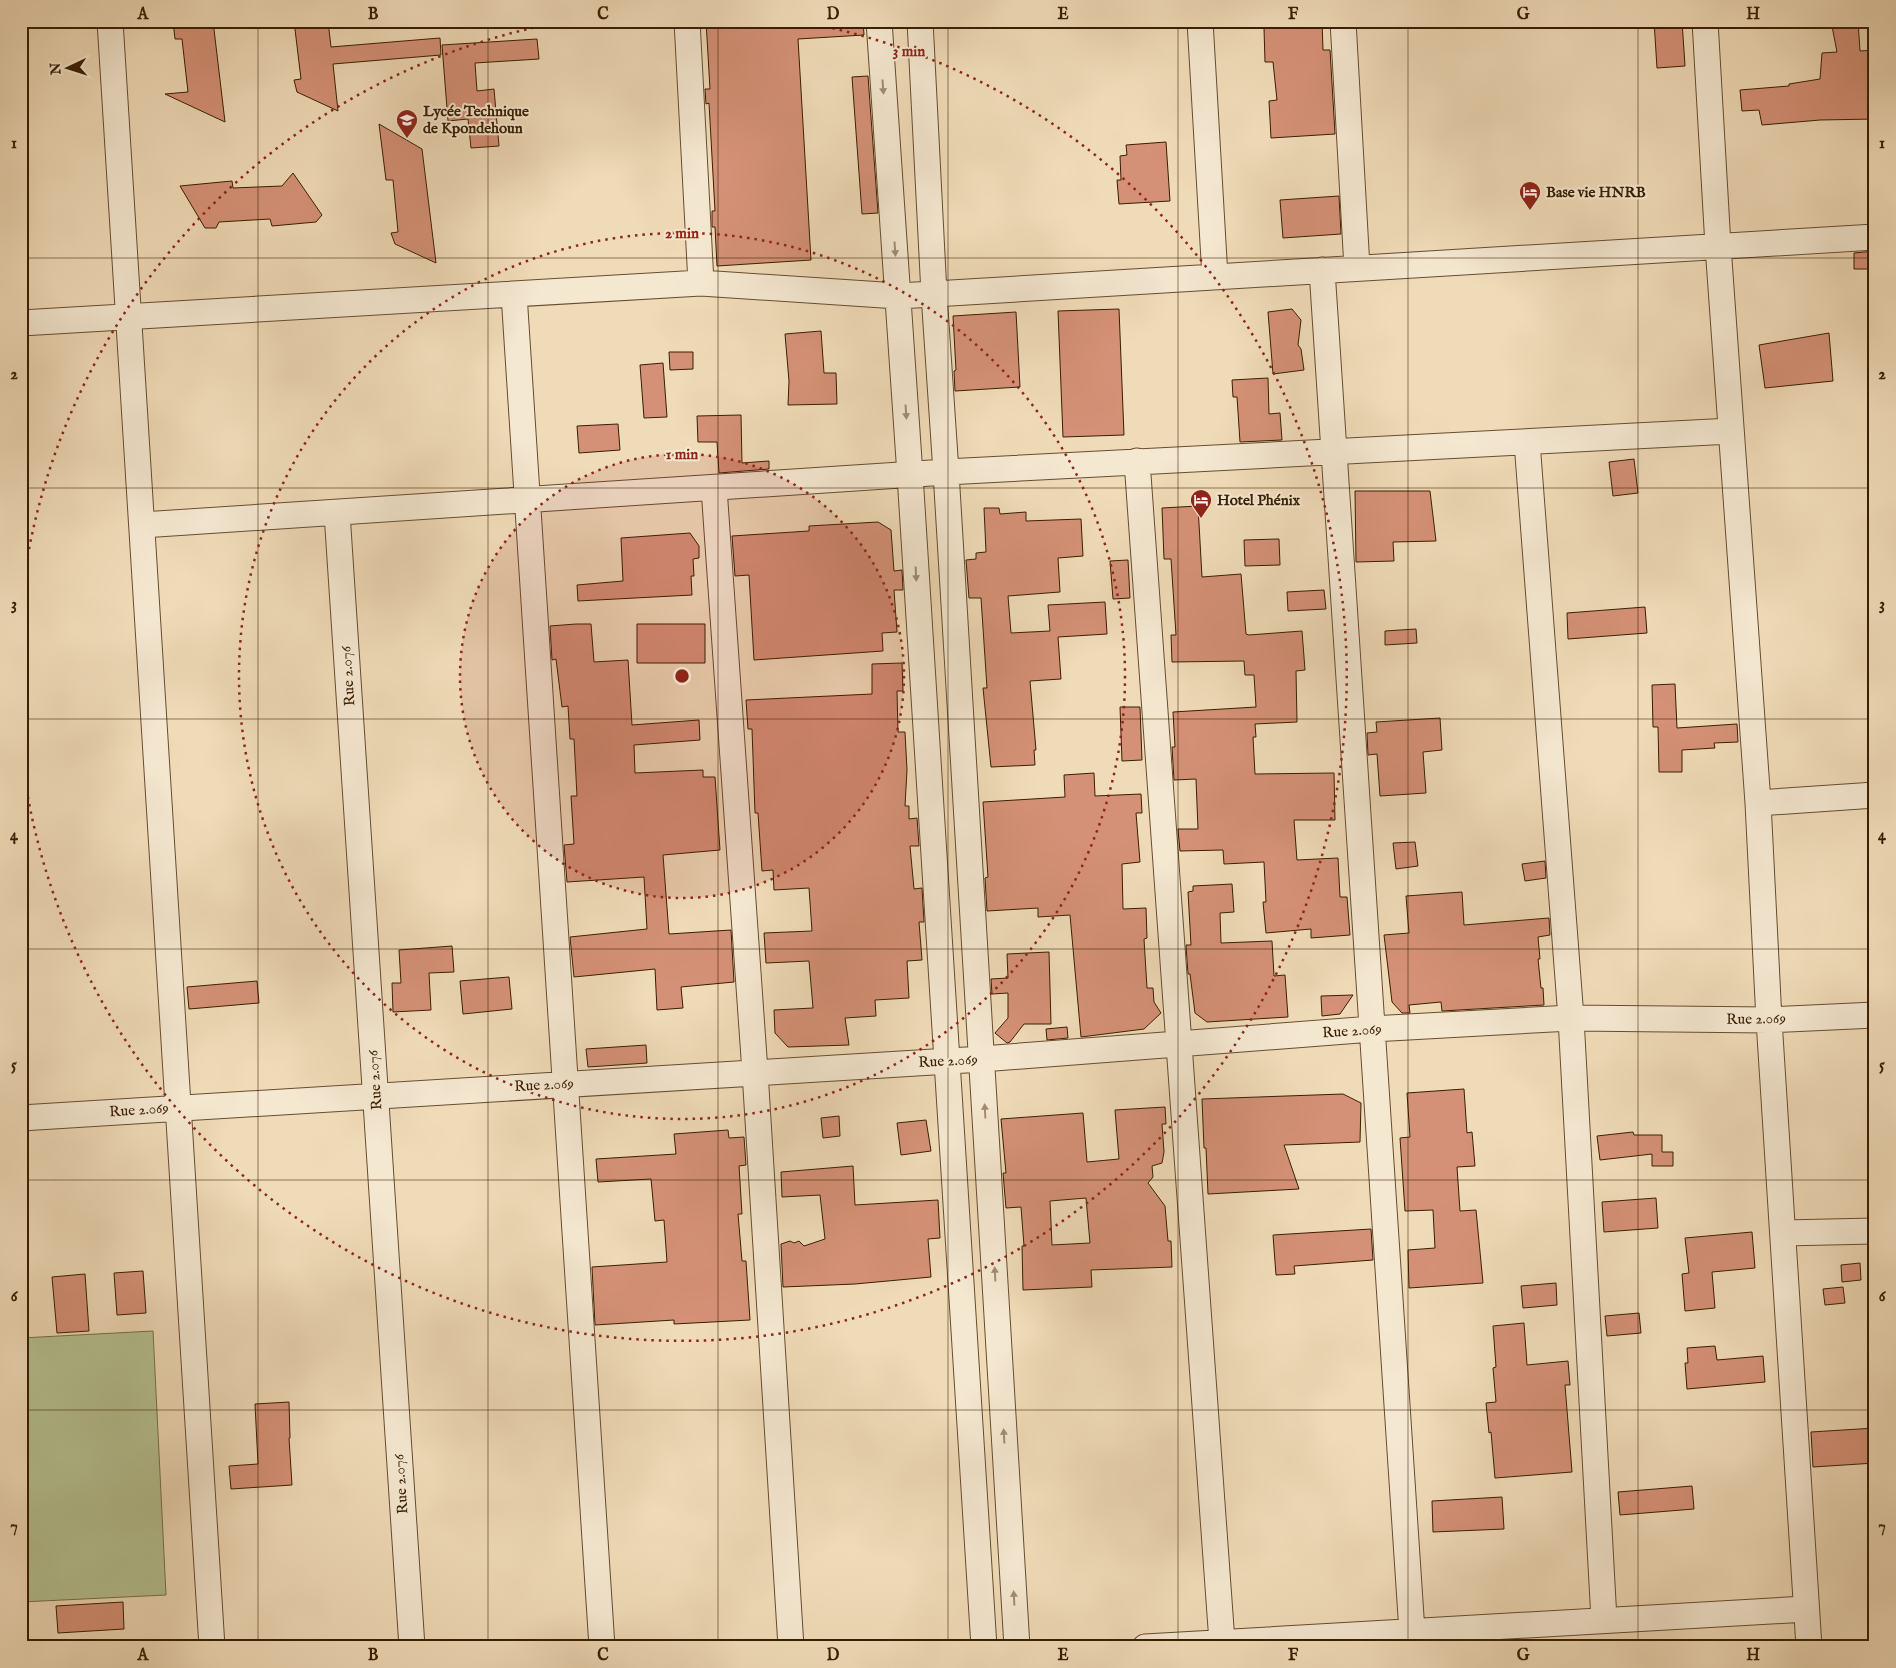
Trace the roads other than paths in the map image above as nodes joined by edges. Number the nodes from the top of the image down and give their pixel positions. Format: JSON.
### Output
{"nodes":[{"id":1,"x":110,"y":21,"type":"edge"},
{"id":2,"x":688,"y":21,"type":"edge"},
{"id":3,"x":879,"y":21,"type":"edge"},
{"id":4,"x":920,"y":21,"type":"edge"},
{"id":5,"x":1200,"y":21,"type":"edge"},
{"id":6,"x":1344,"y":21,"type":"edge"},
{"id":7,"x":1705,"y":21,"type":"edge"},
{"id":8,"x":1875,"y":237,"type":"edge"},
{"id":9,"x":1718,"y":246,"type":"junction"},
{"id":10,"x":1357,"y":268,"type":"junction"},
{"id":11,"x":1322,"y":270,"type":"junction"},
{"id":12,"x":1215,"y":277,"type":"junction"},
{"id":13,"x":701,"y":282,"type":"junction"},
{"id":14,"x":514,"y":294,"type":"junction"},
{"id":15,"x":934,"y":294,"type":"junction"},
{"id":16,"x":898,"y":296,"type":"junction"},
{"id":17,"x":128,"y":317,"type":"junction"},
{"id":18,"x":21,"y":323,"type":"edge"},
{"id":19,"x":1731,"y":431,"type":"junction"},
{"id":20,"x":1527,"y":442,"type":"junction"},
{"id":21,"x":1335,"y":452,"type":"junction"},
{"id":22,"x":1137,"y":461,"type":"junction"},
{"id":23,"x":946,"y":472,"type":"junction"},
{"id":24,"x":910,"y":475,"type":"junction"},
{"id":25,"x":714,"y":488,"type":"junction"},
{"id":26,"x":528,"y":500,"type":"junction"},
{"id":27,"x":337,"y":513,"type":"junction"},
{"id":28,"x":142,"y":525,"type":"junction"},
{"id":29,"x":1875,"y":795,"type":"edge"},
{"id":30,"x":1758,"y":803,"type":"junction"},
{"id":31,"x":1875,"y":1015,"type":"edge"},
{"id":32,"x":1571,"y":1018,"type":"junction"},
{"id":33,"x":1769,"y":1020,"type":"junction"},
{"id":34,"x":1372,"y":1029,"type":"junction"},
{"id":35,"x":1179,"y":1044,"type":"junction"},
{"id":36,"x":982,"y":1059,"type":"junction"},
{"id":37,"x":947,"y":1061,"type":"junction"},
{"id":38,"x":756,"y":1072,"type":"junction"},
{"id":39,"x":566,"y":1084,"type":"junction"},
{"id":40,"x":376,"y":1095,"type":"junction"},
{"id":41,"x":179,"y":1108,"type":"junction"},
{"id":42,"x":21,"y":1118,"type":"edge"},
{"id":43,"x":1875,"y":1231,"type":"edge"},
{"id":44,"x":1782,"y":1233,"type":"junction"},
{"id":45,"x":1806,"y":1609,"type":"junction"},
{"id":46,"x":1604,"y":1620,"type":"junction"},
{"id":47,"x":1412,"y":1639,"type":"edge"},
{"id":48,"x":1222,"y":1642,"type":"junction"},
{"id":49,"x":212,"y":1647,"type":"edge"},
{"id":50,"x":412,"y":1647,"type":"edge"},
{"id":51,"x":602,"y":1647,"type":"edge"},
{"id":52,"x":791,"y":1647,"type":"edge"},
{"id":53,"x":984,"y":1647,"type":"edge"},
{"id":54,"x":1017,"y":1647,"type":"edge"},
{"id":55,"x":1145,"y":1647,"type":"edge"},
{"id":56,"x":1809,"y":1647,"type":"edge"}],
"edges":[{"from":1,"to":17,"type":"street"},
{"from":2,"to":13,"type":"street"},
{"from":3,"to":16,"type":"street","one_way":true},
{"from":4,"to":15,"type":"street"},
{"from":5,"to":12,"type":"street"},
{"from":6,"to":10,"type":"street"},
{"from":7,"to":9,"type":"street"},
{"from":8,"to":9,"type":"street"},
{"from":9,"to":10,"type":"street"},
{"from":9,"to":19,"type":"street"},
{"from":10,"to":11,"type":"street"},
{"from":11,"to":12,"type":"street"},
{"from":11,"to":21,"type":"street"},
{"from":12,"to":15,"type":"street"},
{"from":13,"to":14,"type":"street"},
{"from":13,"to":16,"type":"street"},
{"from":14,"to":17,"type":"street"},
{"from":14,"to":26,"type":"street"},
{"from":15,"to":16,"type":"street"},
{"from":15,"to":23,"type":"street"},
{"from":16,"to":24,"type":"street","one_way":true},
{"from":17,"to":18,"type":"street"},
{"from":17,"to":28,"type":"street"},
{"from":19,"to":20,"type":"street"},
{"from":19,"to":30,"type":"street"},
{"from":20,"to":21,"type":"street"},
{"from":20,"to":32,"type":"street"},
{"from":21,"to":22,"type":"street"},
{"from":21,"to":34,"type":"street"},
{"from":22,"to":23,"type":"street"},
{"from":22,"to":35,"type":"street"},
{"from":23,"to":24,"type":"street"},
{"from":23,"to":36,"type":"street"},
{"from":24,"to":25,"type":"street"},
{"from":24,"to":37,"type":"street","one_way":true},
{"from":25,"to":26,"type":"street"},
{"from":25,"to":38,"type":"street"},
{"from":26,"to":27,"type":"street"},
{"from":26,"to":39,"type":"street"},
{"from":27,"to":28,"type":"street"},
{"from":27,"to":40,"type":"street","name":"Rue 2.076"},
{"from":28,"to":41,"type":"street"},
{"from":29,"to":30,"type":"street"},
{"from":30,"to":33,"type":"street"},
{"from":31,"to":33,"type":"street","name":"Rue 2.069"},
{"from":32,"to":33,"type":"street","name":"Rue 2.069"},
{"from":32,"to":34,"type":"street","name":"Rue 2.069"},
{"from":32,"to":46,"type":"street"},
{"from":33,"to":44,"type":"street"},
{"from":34,"to":35,"type":"street","name":"Rue 2.069"},
{"from":34,"to":47,"type":"street"},
{"from":35,"to":36,"type":"street","name":"Rue 2.069"},
{"from":35,"to":48,"type":"street"},
{"from":36,"to":37,"type":"street","name":"Rue 2.069"},
{"from":54,"to":36,"type":"street","one_way":true},
{"from":37,"to":38,"type":"street","name":"Rue 2.069"},
{"from":37,"to":53,"type":"street"},
{"from":38,"to":39,"type":"street","name":"Rue 2.069"},
{"from":38,"to":52,"type":"street"},
{"from":39,"to":40,"type":"street","name":"Rue 2.069"},
{"from":39,"to":51,"type":"street"},
{"from":40,"to":41,"type":"street","name":"Rue 2.069"},
{"from":40,"to":50,"type":"street","name":"Rue 2.076"},
{"from":41,"to":42,"type":"street","name":"Rue 2.069"},
{"from":41,"to":49,"type":"street"},
{"from":43,"to":44,"type":"street"},
{"from":44,"to":45,"type":"street"},
{"from":45,"to":46,"type":"street"},
{"from":45,"to":56,"type":"street"},
{"from":46,"to":47,"type":"street"},
{"from":47,"to":48,"type":"street"},
{"from":48,"to":55,"type":"street"}]}
